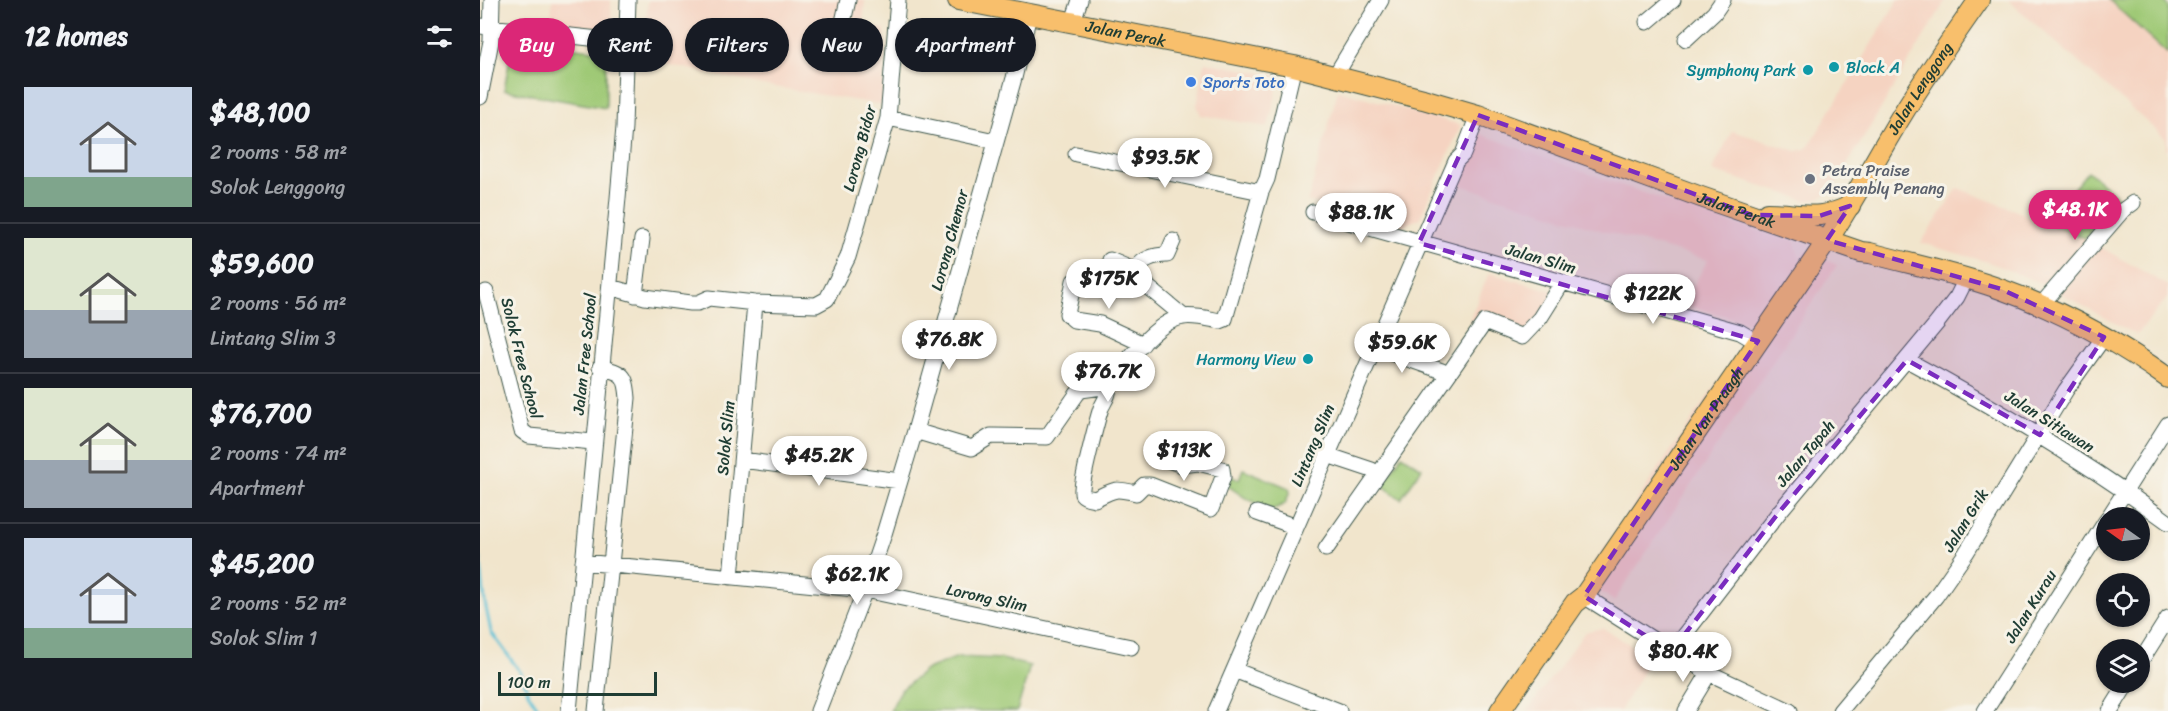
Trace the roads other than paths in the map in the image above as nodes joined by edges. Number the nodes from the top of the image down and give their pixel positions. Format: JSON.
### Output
{"nodes":[{"id":1,"x":492,"y":0,"type":"edge"},
{"id":2,"x":628,"y":0,"type":"edge"},
{"id":3,"x":848,"y":0,"type":"edge"},
{"id":4,"x":898,"y":0,"type":"edge"},
{"id":5,"x":958,"y":0,"type":"edge"},
{"id":6,"x":1080,"y":0,"type":"edge"},
{"id":7,"x":1381,"y":0,"type":"edge"},
{"id":8,"x":1673,"y":0,"type":"edge"},
{"id":9,"x":1723,"y":0,"type":"edge"},
{"id":10,"x":1979,"y":0,"type":"edge"},
{"id":11,"x":1029,"y":15,"type":"junction"},
{"id":12,"x":627,"y":18,"type":"edge"},
{"id":13,"x":844,"y":18,"type":"edge"},
{"id":14,"x":1647,"y":22,"type":"dead end"},
{"id":15,"x":1072,"y":24,"type":"junction"},
{"id":16,"x":485,"y":27,"type":"edge"},
{"id":17,"x":587,"y":38,"type":"edge"},
{"id":18,"x":1686,"y":39,"type":"dead end"},
{"id":19,"x":1294,"y":66,"type":"junction"},
{"id":20,"x":625,"y":72,"type":"edge"},
{"id":21,"x":1335,"y":76,"type":"junction"},
{"id":22,"x":480,"y":97,"type":"edge"},
{"id":23,"x":1474,"y":113,"type":"junction"},
{"id":24,"x":888,"y":118,"type":"junction"},
{"id":25,"x":995,"y":141,"type":"junction"},
{"id":26,"x":1076,"y":154,"type":"dead end"},
{"id":27,"x":1261,"y":192,"type":"junction"},
{"id":28,"x":2133,"y":203,"type":"dead end"},
{"id":29,"x":1850,"y":206,"type":"junction"},
{"id":30,"x":1313,"y":212,"type":"dead end"},
{"id":31,"x":1752,"y":215,"type":"junction"},
{"id":32,"x":1829,"y":236,"type":"junction"},
{"id":33,"x":642,"y":239,"type":"dead end"},
{"id":34,"x":1173,"y":241,"type":"dead end"},
{"id":35,"x":1419,"y":243,"type":"junction"},
{"id":36,"x":1110,"y":260,"type":"dead end"},
{"id":37,"x":1136,"y":272,"type":"junction"},
{"id":38,"x":1966,"y":279,"type":"junction"},
{"id":39,"x":1074,"y":281,"type":"dead end"},
{"id":40,"x":1562,"y":283,"type":"junction"},
{"id":41,"x":610,"y":287,"type":"junction"},
{"id":42,"x":486,"y":292,"type":"dead end"},
{"id":43,"x":635,"y":295,"type":"junction"},
{"id":44,"x":756,"y":303,"type":"junction"},
{"id":45,"x":2041,"y":305,"type":"junction"},
{"id":46,"x":1184,"y":317,"type":"junction"},
{"id":47,"x":2104,"y":337,"type":"junction"},
{"id":48,"x":1757,"y":342,"type":"junction"},
{"id":49,"x":1143,"y":344,"type":"junction"},
{"id":50,"x":1374,"y":347,"type":"junction"},
{"id":51,"x":1906,"y":360,"type":"junction"},
{"id":52,"x":600,"y":367,"type":"junction"},
{"id":53,"x":1442,"y":371,"type":"dead end"},
{"id":54,"x":2166,"y":376,"type":"edge"},
{"id":55,"x":1109,"y":386,"type":"junction"},
{"id":56,"x":2168,"y":424,"type":"edge"},
{"id":57,"x":915,"y":431,"type":"junction"},
{"id":58,"x":2040,"y":435,"type":"junction"},
{"id":59,"x":593,"y":442,"type":"junction"},
{"id":60,"x":1328,"y":455,"type":"junction"},
{"id":61,"x":1160,"y":458,"type":"dead end"},
{"id":62,"x":742,"y":460,"type":"junction"},
{"id":63,"x":1372,"y":470,"type":"dead end"},
{"id":64,"x":900,"y":481,"type":"junction"},
{"id":65,"x":2125,"y":490,"type":"junction"},
{"id":66,"x":2114,"y":507,"type":"edge"},
{"id":67,"x":1257,"y":513,"type":"dead end"},
{"id":68,"x":2168,"y":522,"type":"edge"},
{"id":69,"x":1296,"y":527,"type":"junction"},
{"id":70,"x":2096,"y":536,"type":"edge"},
{"id":71,"x":1326,"y":549,"type":"dead end"},
{"id":72,"x":583,"y":562,"type":"junction"},
{"id":73,"x":612,"y":564,"type":"junction"},
{"id":74,"x":731,"y":577,"type":"junction"},
{"id":75,"x":865,"y":590,"type":"junction"},
{"id":76,"x":1584,"y":596,"type":"junction"},
{"id":77,"x":2168,"y":618,"type":"edge"},
{"id":78,"x":1131,"y":647,"type":"dead end"},
{"id":79,"x":2150,"y":647,"type":"edge"},
{"id":80,"x":1671,"y":652,"type":"junction"},
{"id":81,"x":1234,"y":670,"type":"junction"},
{"id":82,"x":1709,"y":673,"type":"junction"},
{"id":83,"x":2121,"y":693,"type":"edge"},
{"id":84,"x":569,"y":711,"type":"edge"},
{"id":85,"x":596,"y":711,"type":"edge"},
{"id":86,"x":818,"y":711,"type":"edge"},
{"id":87,"x":1216,"y":711,"type":"edge"},
{"id":88,"x":1339,"y":711,"type":"edge"},
{"id":89,"x":1500,"y":711,"type":"edge"},
{"id":90,"x":1510,"y":711,"type":"edge"},
{"id":91,"x":1686,"y":711,"type":"edge"},
{"id":92,"x":1788,"y":711,"type":"edge"},
{"id":93,"x":1840,"y":711,"type":"edge"},
{"id":94,"x":1985,"y":711,"type":"edge"},
{"id":95,"x":2110,"y":711,"type":"edge"}],
"edges":[{"from":1,"to":16,"type":"street"},
{"from":2,"to":12,"type":"street","name":"Jalan Free School"},
{"from":3,"to":13,"type":"street"},
{"from":4,"to":24,"type":"street","name":"Lorong Bidor"},
{"from":5,"to":11,"type":"main road","name":"Jalan Perak"},
{"from":6,"to":15,"type":"street"},
{"from":7,"to":21,"type":"street"},
{"from":8,"to":14,"type":"street"},
{"from":9,"to":18,"type":"street"},
{"from":10,"to":29,"type":"main road","name":"Jalan Lenggong"},
{"from":11,"to":15,"type":"main road","name":"Jalan Perak"},
{"from":11,"to":25,"type":"street","name":"Lorong Chemor"},
{"from":15,"to":19,"type":"main road","name":"Jalan Perak"},
{"from":16,"to":17,"type":"street"},
{"from":16,"to":22,"type":"street"},
{"from":19,"to":21,"type":"main road","name":"Jalan Perak"},
{"from":19,"to":27,"type":"street"},
{"from":20,"to":41,"type":"street","name":"Jalan Free School"},
{"from":21,"to":23,"type":"main road","name":"Jalan Perak"},
{"from":23,"to":31,"type":"main road","name":"Jalan Perak"},
{"from":23,"to":35,"type":"street","name":"Lintang Slim"},
{"from":24,"to":25,"type":"street"},
{"from":24,"to":44,"type":"street","name":"Lorong Bidor"},
{"from":25,"to":57,"type":"street","name":"Lorong Chemor"},
{"from":26,"to":27,"type":"street"},
{"from":27,"to":46,"type":"street"},
{"from":28,"to":45,"type":"street"},
{"from":29,"to":31,"type":"main road"},
{"from":29,"to":32,"type":"main road","name":"Jalan Lenggong"},
{"from":30,"to":35,"type":"street","name":"Jalan Slim"},
{"from":31,"to":32,"type":"main road","name":"Jalan Perak"},
{"from":32,"to":38,"type":"main road","name":"Jalan Perak"},
{"from":32,"to":48,"type":"main road","name":"Jalan Van Praagh"},
{"from":33,"to":43,"type":"street"},
{"from":34,"to":37,"type":"street"},
{"from":35,"to":40,"type":"street","name":"Jalan Slim"},
{"from":35,"to":50,"type":"street","name":"Lintang Slim"},
{"from":36,"to":37,"type":"street"},
{"from":37,"to":46,"type":"street"},
{"from":38,"to":45,"type":"main road","name":"Jalan Perak"},
{"from":38,"to":51,"type":"street","name":"Jalan Tapah"},
{"from":39,"to":49,"type":"street"},
{"from":40,"to":48,"type":"street","name":"Jalan Slim"},
{"from":40,"to":71,"type":"street"},
{"from":41,"to":43,"type":"street"},
{"from":41,"to":52,"type":"street","name":"Jalan Free School"},
{"from":42,"to":59,"type":"street","name":"Solok Free School"},
{"from":43,"to":44,"type":"street"},
{"from":44,"to":62,"type":"street","name":"Solok Slim"},
{"from":45,"to":47,"type":"main road","name":"Jalan Perak"},
{"from":46,"to":49,"type":"street"},
{"from":47,"to":54,"type":"main road","name":"Jalan Perak"},
{"from":47,"to":58,"type":"street","name":"Jalan Grik"},
{"from":48,"to":76,"type":"main road","name":"Jalan Van Praagh"},
{"from":49,"to":55,"type":"street"},
{"from":50,"to":53,"type":"street"},
{"from":50,"to":60,"type":"street","name":"Lintang Slim"},
{"from":51,"to":58,"type":"street","name":"Jalan Sitiawan"},
{"from":51,"to":80,"type":"street","name":"Jalan Tapah"},
{"from":52,"to":59,"type":"street","name":"Jalan Free School"},
{"from":52,"to":73,"type":"street"},
{"from":55,"to":57,"type":"street"},
{"from":55,"to":61,"type":"street"},
{"from":56,"to":65,"type":"street","name":"Jalan Kurau"},
{"from":57,"to":64,"type":"street","name":"Lorong Chemor"},
{"from":58,"to":65,"type":"street","name":"Jalan Sitiawan"},
{"from":58,"to":93,"type":"street","name":"Jalan Grik"},
{"from":59,"to":72,"type":"street","name":"Jalan Free School"},
{"from":60,"to":63,"type":"street"},
{"from":60,"to":69,"type":"street","name":"Lintang Slim"},
{"from":62,"to":64,"type":"street"},
{"from":62,"to":74,"type":"street","name":"Solok Slim"},
{"from":64,"to":75,"type":"street","name":"Lorong Chemor"},
{"from":65,"to":66,"type":"street","name":"Jalan Kurau"},
{"from":65,"to":68,"type":"street","name":"Jalan Sitiawan"},
{"from":67,"to":69,"type":"street"},
{"from":69,"to":81,"type":"street","name":"Lintang Slim"},
{"from":70,"to":94,"type":"street","name":"Jalan Kurau"},
{"from":72,"to":73,"type":"street","name":"Lorong Slim"},
{"from":72,"to":84,"type":"street","name":"Jalan Free School"},
{"from":73,"to":74,"type":"street","name":"Lorong Slim"},
{"from":73,"to":85,"type":"street"},
{"from":74,"to":75,"type":"street","name":"Lorong Slim"},
{"from":75,"to":78,"type":"street","name":"Lorong Slim"},
{"from":75,"to":86,"type":"street","name":"Lorong Chemor"},
{"from":76,"to":80,"type":"street"},
{"from":76,"to":89,"type":"main road","name":"Jalan Van Praagh"},
{"from":76,"to":90,"type":"main road","name":"Jalan Van Praagh"},
{"from":77,"to":79,"type":"street"},
{"from":80,"to":82,"type":"street"},
{"from":81,"to":87,"type":"street","name":"Lintang Slim"},
{"from":81,"to":88,"type":"street"},
{"from":82,"to":91,"type":"street"},
{"from":82,"to":92,"type":"street"},
{"from":83,"to":95,"type":"street"}]}
